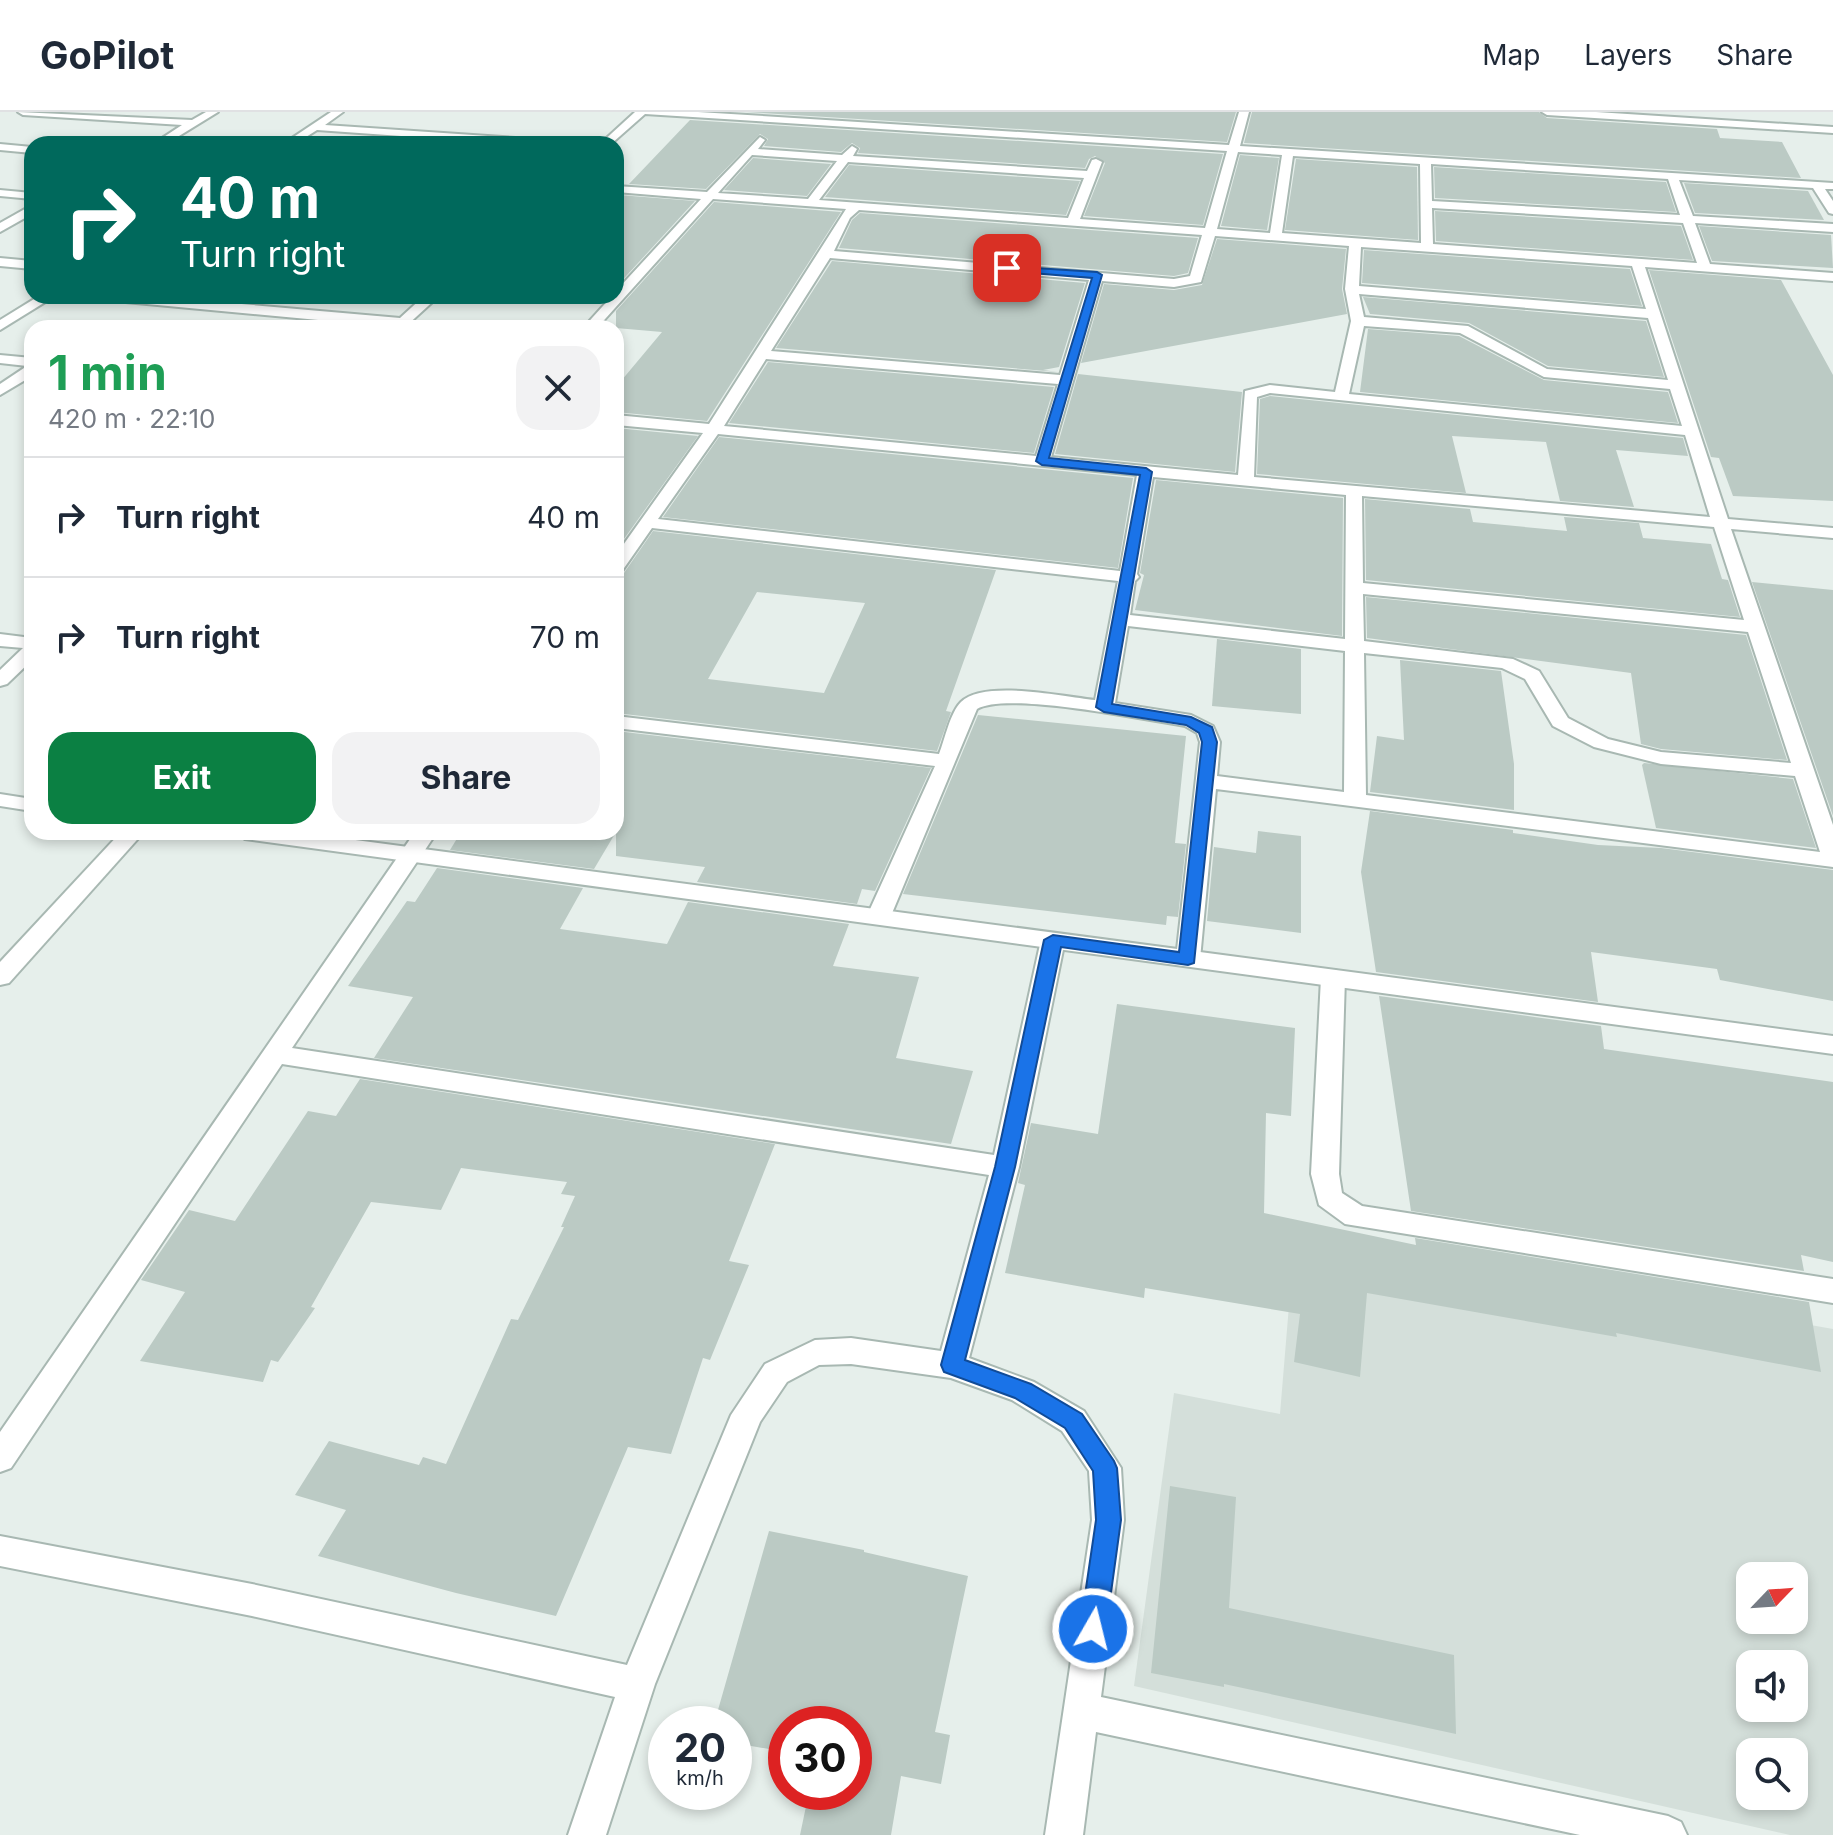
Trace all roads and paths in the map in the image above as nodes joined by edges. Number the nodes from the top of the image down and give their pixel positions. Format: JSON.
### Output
{"nodes":[{"id":1,"x":23,"y":112,"type":"edge"},
{"id":2,"x":213,"y":112,"type":"edge"},
{"id":3,"x":338,"y":112,"type":"edge"},
{"id":4,"x":641,"y":112,"type":"edge"},
{"id":5,"x":648,"y":112,"type":"edge"},
{"id":6,"x":1244,"y":112,"type":"edge"},
{"id":7,"x":1547,"y":112,"type":"edge"},
{"id":8,"x":1736,"y":112,"type":"edge"},
{"id":9,"x":782,"y":116,"type":"edge"},
{"id":10,"x":194,"y":123,"type":"junction"},
{"id":11,"x":1745,"y":125,"type":"junction"},
{"id":12,"x":314,"y":127,"type":"junction"},
{"id":13,"x":872,"y":127,"type":"junction"},
{"id":14,"x":1833,"y":130,"type":"edge"},
{"id":15,"x":172,"y":136,"type":"edge"},
{"id":16,"x":300,"y":136,"type":"edge"},
{"id":17,"x":444,"y":136,"type":"edge"},
{"id":18,"x":614,"y":136,"type":"edge"},
{"id":19,"x":1104,"y":142,"type":"junction"},
{"id":20,"x":0,"y":147,"type":"edge"},
{"id":21,"x":24,"y":149,"type":"edge"},
{"id":22,"x":1233,"y":149,"type":"junction"},
{"id":23,"x":1288,"y":150,"type":"junction"},
{"id":24,"x":749,"y":152,"type":"junction"},
{"id":25,"x":844,"y":159,"type":"junction"},
{"id":26,"x":1425,"y":159,"type":"junction"},
{"id":27,"x":1091,"y":175,"type":"junction"},
{"id":28,"x":1672,"y":175,"type":"junction"},
{"id":29,"x":1817,"y":185,"type":"junction"},
{"id":30,"x":1833,"y":186,"type":"edge"},
{"id":31,"x":624,"y":190,"type":"edge"},
{"id":32,"x":0,"y":193,"type":"edge"},
{"id":33,"x":24,"y":195,"type":"edge"},
{"id":34,"x":708,"y":196,"type":"junction"},
{"id":35,"x":811,"y":203,"type":"junction"},
{"id":36,"x":1427,"y":204,"type":"junction"},
{"id":37,"x":857,"y":206,"type":"junction"},
{"id":38,"x":1833,"y":210,"type":"edge"},
{"id":39,"x":24,"y":214,"type":"edge"},
{"id":40,"x":1687,"y":217,"type":"junction"},
{"id":41,"x":1072,"y":223,"type":"junction"},
{"id":42,"x":0,"y":228,"type":"edge"},
{"id":43,"x":1833,"y":228,"type":"edge"},
{"id":44,"x":1211,"y":234,"type":"junction"},
{"id":45,"x":1275,"y":238,"type":"junction"},
{"id":46,"x":1355,"y":244,"type":"junction"},
{"id":47,"x":1427,"y":249,"type":"junction"},
{"id":48,"x":826,"y":254,"type":"junction"},
{"id":49,"x":0,"y":262,"type":"edge"},
{"id":50,"x":24,"y":264,"type":"edge"},
{"id":51,"x":1638,"y":264,"type":"junction"},
{"id":52,"x":1705,"y":268,"type":"junction"},
{"id":53,"x":1097,"y":275,"type":"junction"},
{"id":54,"x":1833,"y":277,"type":"edge"},
{"id":55,"x":1352,"y":289,"type":"junction"},
{"id":56,"x":624,"y":290,"type":"edge"},
{"id":57,"x":35,"y":304,"type":"edge"},
{"id":58,"x":191,"y":304,"type":"edge"},
{"id":59,"x":423,"y":304,"type":"edge"},
{"id":60,"x":611,"y":304,"type":"edge"},
{"id":61,"x":1654,"y":314,"type":"junction"},
{"id":62,"x":350,"y":320,"type":"edge"},
{"id":63,"x":405,"y":320,"type":"edge"},
{"id":64,"x":597,"y":320,"type":"edge"},
{"id":65,"x":1358,"y":321,"type":"junction"},
{"id":66,"x":0,"y":326,"type":"edge"},
{"id":67,"x":762,"y":354,"type":"junction"},
{"id":68,"x":0,"y":359,"type":"edge"},
{"id":69,"x":24,"y":361,"type":"edge"},
{"id":70,"x":24,"y":374,"type":"edge"},
{"id":71,"x":1066,"y":380,"type":"junction"},
{"id":72,"x":1676,"y":385,"type":"junction"},
{"id":73,"x":0,"y":391,"type":"edge"},
{"id":74,"x":1341,"y":398,"type":"junction"},
{"id":75,"x":624,"y":421,"type":"edge"},
{"id":76,"x":714,"y":429,"type":"junction"},
{"id":77,"x":1691,"y":431,"type":"junction"},
{"id":78,"x":1042,"y":461,"type":"junction"},
{"id":79,"x":1146,"y":472,"type":"junction"},
{"id":80,"x":1246,"y":481,"type":"junction"},
{"id":81,"x":1354,"y":491,"type":"junction"},
{"id":82,"x":1720,"y":521,"type":"junction"},
{"id":83,"x":648,"y":523,"type":"junction"},
{"id":84,"x":1833,"y":533,"type":"edge"},
{"id":85,"x":624,"y":556,"type":"edge"},
{"id":86,"x":1130,"y":577,"type":"junction"},
{"id":87,"x":1355,"y":588,"type":"junction"},
{"id":88,"x":1121,"y":620,"type":"junction"},
{"id":89,"x":1756,"y":627,"type":"junction"},
{"id":90,"x":0,"y":640,"type":"edge"},
{"id":91,"x":24,"y":643,"type":"edge"},
{"id":92,"x":1355,"y":647,"type":"junction"},
{"id":93,"x":24,"y":658,"type":"edge"},
{"id":94,"x":0,"y":680,"type":"edge"},
{"id":95,"x":1104,"y":707,"type":"junction"},
{"id":96,"x":624,"y":723,"type":"edge"},
{"id":97,"x":947,"y":761,"type":"junction"},
{"id":98,"x":1803,"y":770,"type":"junction"},
{"id":99,"x":1206,"y":781,"type":"junction"},
{"id":100,"x":0,"y":800,"type":"edge"},
{"id":101,"x":1355,"y":802,"type":"junction"},
{"id":102,"x":24,"y":804,"type":"edge"},
{"id":103,"x":126,"y":840,"type":"edge"},
{"id":104,"x":305,"y":840,"type":"edge"},
{"id":105,"x":420,"y":840,"type":"edge"},
{"id":106,"x":410,"y":854,"type":"junction"},
{"id":107,"x":1833,"y":859,"type":"edge"},
{"id":108,"x":878,"y":918,"type":"junction"},
{"id":109,"x":1053,"y":940,"type":"junction"},
{"id":110,"x":1188,"y":959,"type":"junction"},
{"id":111,"x":0,"y":977,"type":"edge"},
{"id":112,"x":1333,"y":978,"type":"junction"},
{"id":113,"x":1833,"y":1045,"type":"edge"},
{"id":114,"x":275,"y":1054,"type":"junction"},
{"id":115,"x":1005,"y":1167,"type":"junction"},
{"id":116,"x":1833,"y":1291,"type":"edge"},
{"id":117,"x":952,"y":1365,"type":"junction"},
{"id":118,"x":0,"y":1458,"type":"edge"},
{"id":119,"x":0,"y":1551,"type":"edge"},
{"id":120,"x":637,"y":1684,"type":"junction"},
{"id":121,"x":1082,"y":1711,"type":"junction"},
{"id":122,"x":587,"y":1835,"type":"edge"},
{"id":123,"x":1064,"y":1835,"type":"edge"},
{"id":124,"x":1668,"y":1835,"type":"edge"}],
"edges":[{"from":1,"to":10,"type":"street"},
{"from":2,"to":10,"type":"street"},
{"from":3,"to":12,"type":"street"},
{"from":4,"to":18,"type":"street"},
{"from":5,"to":9,"type":"street"},
{"from":6,"to":22,"type":"street"},
{"from":7,"to":11,"type":"street"},
{"from":8,"to":11,"type":"street"},
{"from":9,"to":13,"type":"street"},
{"from":9,"to":24,"type":"street"},
{"from":10,"to":15,"type":"street"},
{"from":11,"to":14,"type":"street"},
{"from":12,"to":16,"type":"street"},
{"from":12,"to":17,"type":"street"},
{"from":13,"to":19,"type":"street"},
{"from":13,"to":25,"type":"street"},
{"from":19,"to":22,"type":"street"},
{"from":19,"to":27,"type":"street"},
{"from":20,"to":21,"type":"street"},
{"from":22,"to":23,"type":"street"},
{"from":22,"to":44,"type":"street"},
{"from":23,"to":26,"type":"street"},
{"from":23,"to":45,"type":"street"},
{"from":24,"to":25,"type":"street"},
{"from":24,"to":34,"type":"street"},
{"from":25,"to":27,"type":"street"},
{"from":25,"to":35,"type":"street"},
{"from":26,"to":28,"type":"street"},
{"from":26,"to":36,"type":"street"},
{"from":27,"to":41,"type":"street"},
{"from":28,"to":29,"type":"street"},
{"from":28,"to":40,"type":"street"},
{"from":29,"to":30,"type":"street"},
{"from":29,"to":38,"type":"street"},
{"from":31,"to":34,"type":"street"},
{"from":32,"to":33,"type":"street"},
{"from":34,"to":35,"type":"street"},
{"from":34,"to":56,"type":"street"},
{"from":35,"to":37,"type":"street"},
{"from":36,"to":40,"type":"street"},
{"from":36,"to":47,"type":"street"},
{"from":37,"to":41,"type":"street"},
{"from":37,"to":48,"type":"street"},
{"from":39,"to":42,"type":"street"},
{"from":40,"to":43,"type":"street"},
{"from":40,"to":52,"type":"street"},
{"from":41,"to":44,"type":"street"},
{"from":44,"to":45,"type":"street"},
{"from":44,"to":53,"type":"street"},
{"from":45,"to":46,"type":"street"},
{"from":46,"to":47,"type":"street"},
{"from":46,"to":55,"type":"street"},
{"from":47,"to":51,"type":"street"},
{"from":48,"to":53,"type":"street"},
{"from":48,"to":67,"type":"street"},
{"from":49,"to":50,"type":"street"},
{"from":51,"to":52,"type":"street"},
{"from":51,"to":61,"type":"street"},
{"from":52,"to":54,"type":"street"},
{"from":53,"to":71,"type":"street"},
{"from":55,"to":61,"type":"street"},
{"from":55,"to":65,"type":"street"},
{"from":57,"to":66,"type":"street"},
{"from":58,"to":62,"type":"street"},
{"from":59,"to":63,"type":"street"},
{"from":60,"to":64,"type":"street"},
{"from":61,"to":72,"type":"street"},
{"from":65,"to":72,"type":"street"},
{"from":65,"to":74,"type":"street"},
{"from":67,"to":71,"type":"street"},
{"from":67,"to":76,"type":"street"},
{"from":68,"to":69,"type":"street"},
{"from":70,"to":73,"type":"street"},
{"from":71,"to":78,"type":"street"},
{"from":72,"to":77,"type":"street"},
{"from":74,"to":77,"type":"street"},
{"from":74,"to":80,"type":"street"},
{"from":75,"to":76,"type":"street"},
{"from":76,"to":78,"type":"street"},
{"from":76,"to":83,"type":"street"},
{"from":77,"to":82,"type":"street"},
{"from":78,"to":79,"type":"street"},
{"from":79,"to":80,"type":"street"},
{"from":79,"to":86,"type":"street"},
{"from":80,"to":81,"type":"street"},
{"from":81,"to":82,"type":"street"},
{"from":81,"to":87,"type":"street"},
{"from":82,"to":84,"type":"street"},
{"from":82,"to":89,"type":"street"},
{"from":83,"to":85,"type":"street"},
{"from":83,"to":86,"type":"street"},
{"from":86,"to":88,"type":"street"},
{"from":87,"to":89,"type":"street"},
{"from":87,"to":92,"type":"street"},
{"from":88,"to":92,"type":"street"},
{"from":88,"to":95,"type":"street"},
{"from":89,"to":98,"type":"street"},
{"from":90,"to":91,"type":"street"},
{"from":92,"to":98,"type":"street"},
{"from":92,"to":101,"type":"street"},
{"from":93,"to":94,"type":"street"},
{"from":95,"to":97,"type":"street"},
{"from":95,"to":99,"type":"street"},
{"from":96,"to":97,"type":"street"},
{"from":97,"to":108,"type":"street"},
{"from":98,"to":107,"type":"street"},
{"from":99,"to":101,"type":"street"},
{"from":99,"to":110,"type":"street"},
{"from":100,"to":102,"type":"street"},
{"from":101,"to":107,"type":"street"},
{"from":103,"to":111,"type":"street"},
{"from":104,"to":106,"type":"street"},
{"from":105,"to":106,"type":"street"},
{"from":106,"to":108,"type":"street"},
{"from":106,"to":114,"type":"street"},
{"from":108,"to":109,"type":"street"},
{"from":109,"to":110,"type":"street"},
{"from":109,"to":115,"type":"street"},
{"from":110,"to":112,"type":"street"},
{"from":112,"to":113,"type":"street"},
{"from":112,"to":116,"type":"street"},
{"from":114,"to":115,"type":"street"},
{"from":114,"to":118,"type":"street"},
{"from":115,"to":117,"type":"street"},
{"from":117,"to":120,"type":"street"},
{"from":117,"to":121,"type":"street"},
{"from":119,"to":120,"type":"street"},
{"from":120,"to":122,"type":"street"},
{"from":121,"to":123,"type":"street"},
{"from":121,"to":124,"type":"street"}]}
